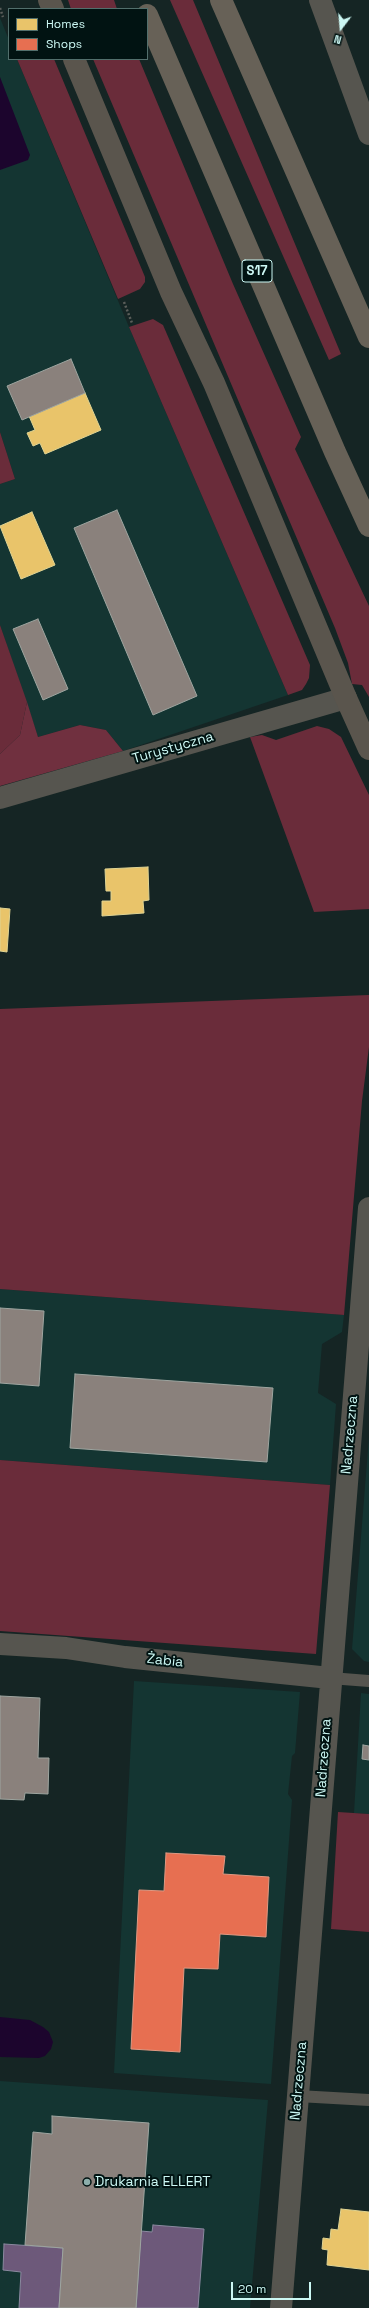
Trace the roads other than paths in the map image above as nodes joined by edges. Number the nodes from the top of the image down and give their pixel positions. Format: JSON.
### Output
{"nodes":[{"id":1,"x":222,"y":0,"type":"edge"},
{"id":2,"x":320,"y":0,"type":"edge"},
{"id":3,"x":148,"y":17,"type":"edge"},
{"id":4,"x":74,"y":60,"type":"edge"},
{"id":5,"x":369,"y":134,"type":"edge"},
{"id":6,"x":369,"y":337,"type":"edge"},
{"id":7,"x":369,"y":526,"type":"edge"},
{"id":8,"x":346,"y":698,"type":"junction"},
{"id":9,"x":369,"y":749,"type":"edge"},
{"id":10,"x":0,"y":798,"type":"edge"},
{"id":11,"x":369,"y":1208,"type":"edge"},
{"id":12,"x":0,"y":1644,"type":"edge"},
{"id":13,"x":330,"y":1678,"type":"junction"},
{"id":14,"x":369,"y":1681,"type":"edge"},
{"id":15,"x":298,"y":2096,"type":"junction"},
{"id":16,"x":369,"y":2100,"type":"edge"},
{"id":17,"x":281,"y":2308,"type":"edge"}],
"edges":[{"from":1,"to":6,"type":"highway"},
{"from":2,"to":5,"type":"street"},
{"from":3,"to":7,"type":"highway","number":"S17"},
{"from":4,"to":8,"type":"street"},
{"from":8,"to":9,"type":"street"},
{"from":8,"to":10,"type":"street","name":"Turystyczna"},
{"from":11,"to":13,"type":"street","name":"Nadrzeczna"},
{"from":12,"to":13,"type":"street","name":"Żabia"},
{"from":13,"to":14,"type":"lane"},
{"from":13,"to":15,"type":"street","name":"Nadrzeczna"},
{"from":15,"to":16,"type":"lane"},
{"from":15,"to":17,"type":"street","name":"Nadrzeczna"}]}
